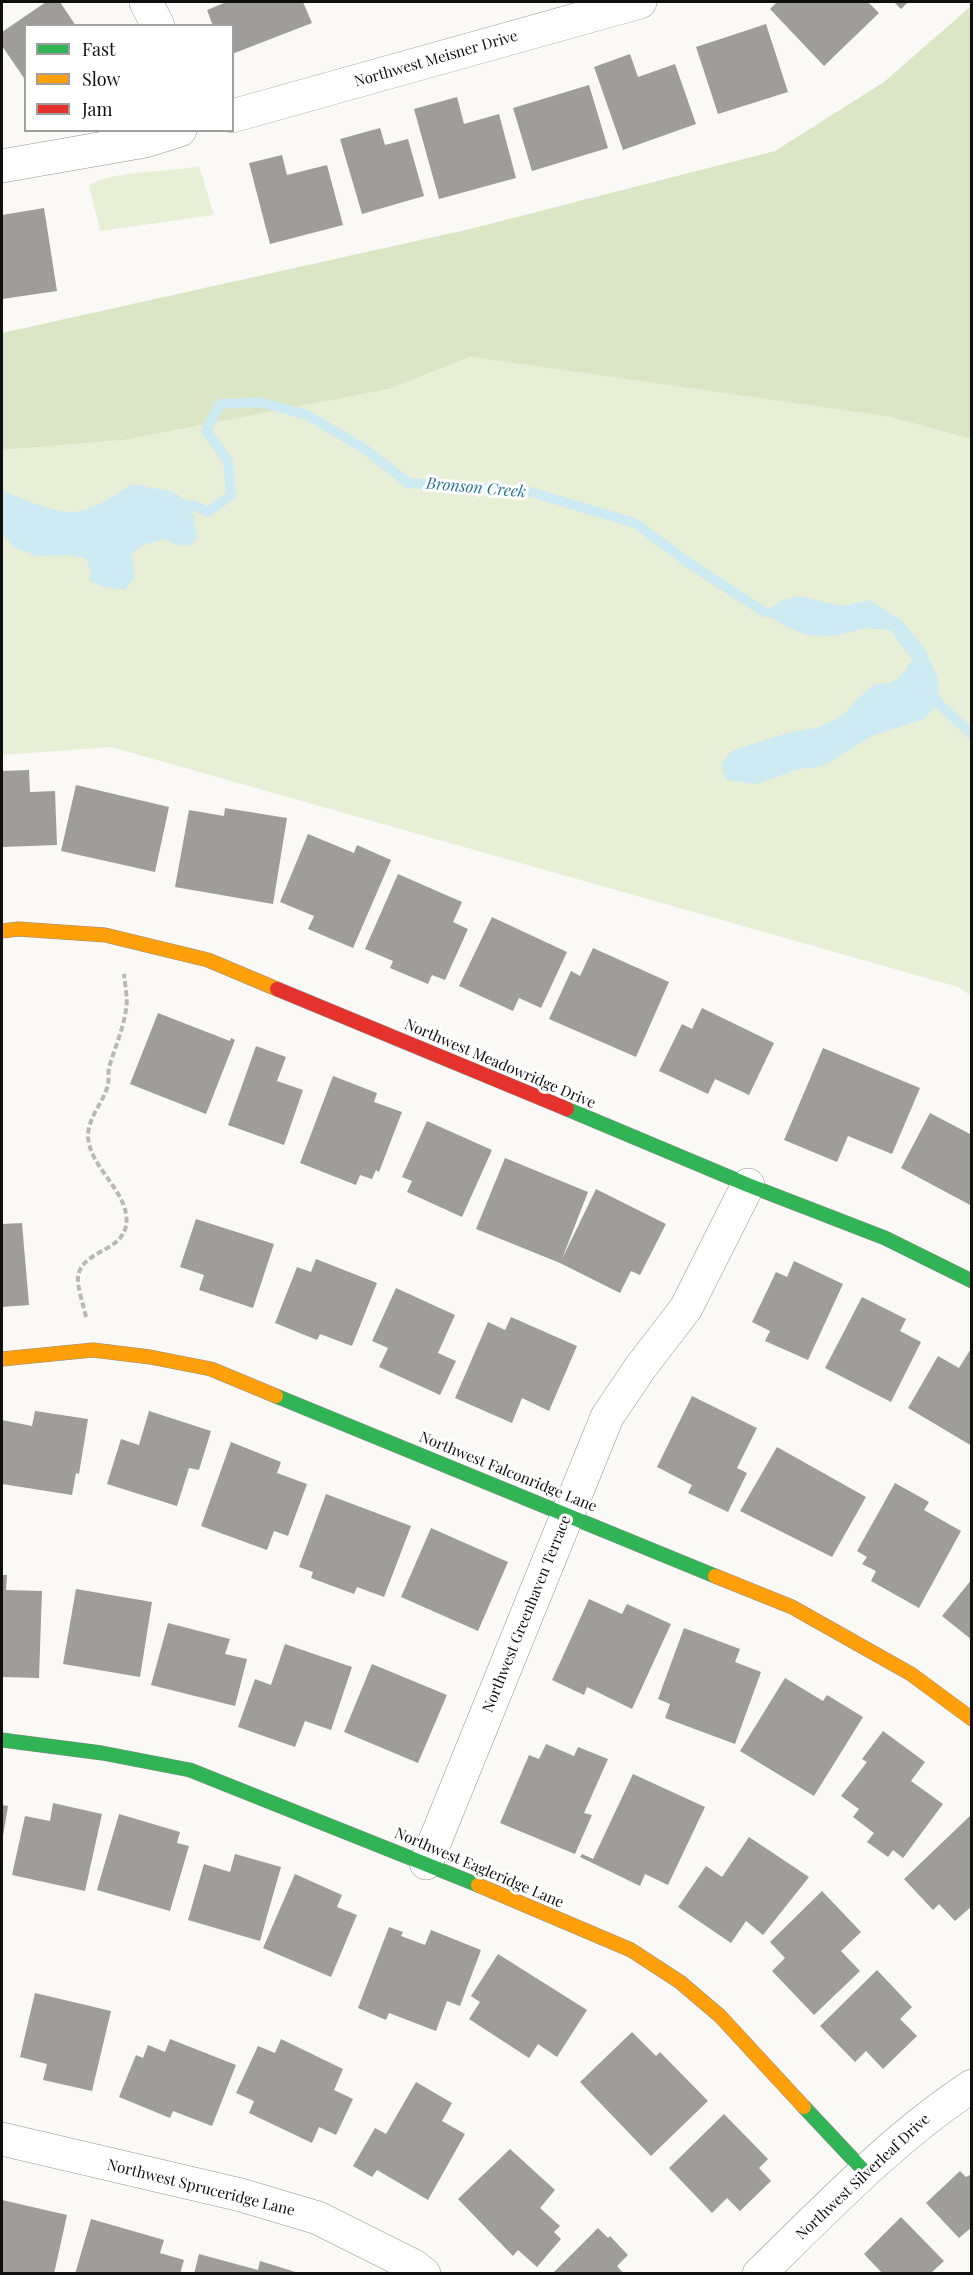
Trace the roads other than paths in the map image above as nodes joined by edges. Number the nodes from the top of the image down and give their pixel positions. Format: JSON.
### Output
{"nodes":[{"id":1,"x":146,"y":2,"type":"edge"},
{"id":2,"x":640,"y":2,"type":"edge"},
{"id":3,"x":556,"y":13,"type":"edge"},
{"id":4,"x":157,"y":24,"type":"edge"},
{"id":5,"x":234,"y":115,"type":"edge"},
{"id":6,"x":174,"y":132,"type":"edge"},
{"id":7,"x":2,"y":166,"type":"edge"},
{"id":8,"x":2,"y":931,"type":"edge"},
{"id":9,"x":748,"y":1185,"type":"junction"},
{"id":10,"x":972,"y":1281,"type":"edge"},
{"id":11,"x":2,"y":1359,"type":"edge"},
{"id":12,"x":567,"y":1514,"type":"junction"},
{"id":13,"x":972,"y":1719,"type":"edge"},
{"id":14,"x":2,"y":1740,"type":"edge"},
{"id":15,"x":426,"y":1863,"type":"junction"},
{"id":16,"x":972,"y":2086,"type":"edge"},
{"id":17,"x":2,"y":2139,"type":"edge"},
{"id":18,"x":865,"y":2172,"type":"junction"},
{"id":19,"x":424,"y":2274,"type":"edge"},
{"id":20,"x":759,"y":2274,"type":"edge"}],
"edges":[{"from":1,"to":4,"type":"street"},
{"from":2,"to":3,"type":"street","name":"Northwest Meisner Drive"},
{"from":3,"to":5,"type":"street","name":"Northwest Meisner Drive"},
{"from":6,"to":7,"type":"street"},
{"from":8,"to":9,"type":"street","name":"Northwest Meadowridge Drive"},
{"from":9,"to":10,"type":"street","name":"Northwest Meadowridge Drive"},
{"from":9,"to":12,"type":"street","name":"Northwest Greenhaven Terrace"},
{"from":11,"to":12,"type":"street","name":"Northwest Falconridge Lane"},
{"from":12,"to":13,"type":"street","name":"Northwest Falconridge Lane"},
{"from":12,"to":15,"type":"street","name":"Northwest Greenhaven Terrace"},
{"from":14,"to":15,"type":"street","name":"Northwest Eagleridge Lane"},
{"from":15,"to":18,"type":"street","name":"Northwest Eagleridge Lane"},
{"from":16,"to":18,"type":"street","name":"Northwest Silverleaf Drive"},
{"from":17,"to":19,"type":"street","name":"Northwest Spruceridge Lane"},
{"from":18,"to":20,"type":"street","name":"Northwest Silverleaf Drive"}]}
